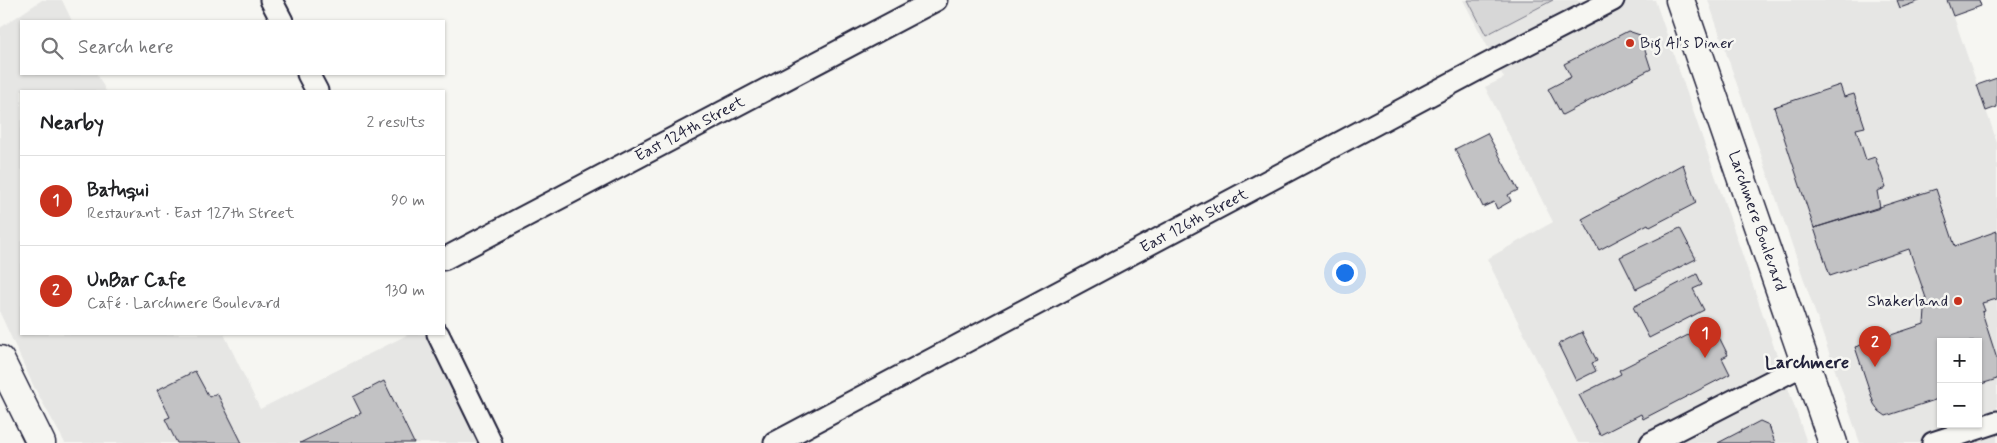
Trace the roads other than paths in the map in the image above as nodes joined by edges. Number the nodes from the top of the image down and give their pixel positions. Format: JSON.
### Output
{"nodes":[{"id":1,"x":271,"y":0,"type":"edge"},
{"id":2,"x":936,"y":0,"type":"edge"},
{"id":3,"x":1613,"y":0,"type":"edge"},
{"id":4,"x":1680,"y":0,"type":"edge"},
{"id":5,"x":281,"y":20,"type":"edge"},
{"id":6,"x":309,"y":75,"type":"edge"},
{"id":7,"x":316,"y":90,"type":"edge"},
{"id":8,"x":445,"y":258,"type":"edge"},
{"id":9,"x":438,"y":335,"type":"edge"},
{"id":10,"x":0,"y":360,"type":"edge"},
{"id":11,"x":1806,"y":364,"type":"junction"},
{"id":12,"x":1997,"y":422,"type":"edge"},
{"id":13,"x":41,"y":443,"type":"edge"},
{"id":14,"x":491,"y":443,"type":"edge"},
{"id":15,"x":775,"y":443,"type":"edge"},
{"id":16,"x":1651,"y":443,"type":"edge"},
{"id":17,"x":1833,"y":443,"type":"edge"},
{"id":18,"x":1933,"y":443,"type":"edge"}],
"edges":[{"from":1,"to":5,"type":"street"},
{"from":2,"to":8,"type":"street","name":"East 124th Street"},
{"from":3,"to":15,"type":"street","name":"East 126th Street"},
{"from":4,"to":11,"type":"main road","name":"Larchmere Boulevard"},
{"from":6,"to":7,"type":"street"},
{"from":9,"to":14,"type":"street"},
{"from":10,"to":13,"type":"main road"},
{"from":11,"to":16,"type":"street"},
{"from":11,"to":17,"type":"main road","name":"Larchmere Boulevard"},
{"from":12,"to":18,"type":"street"}]}
